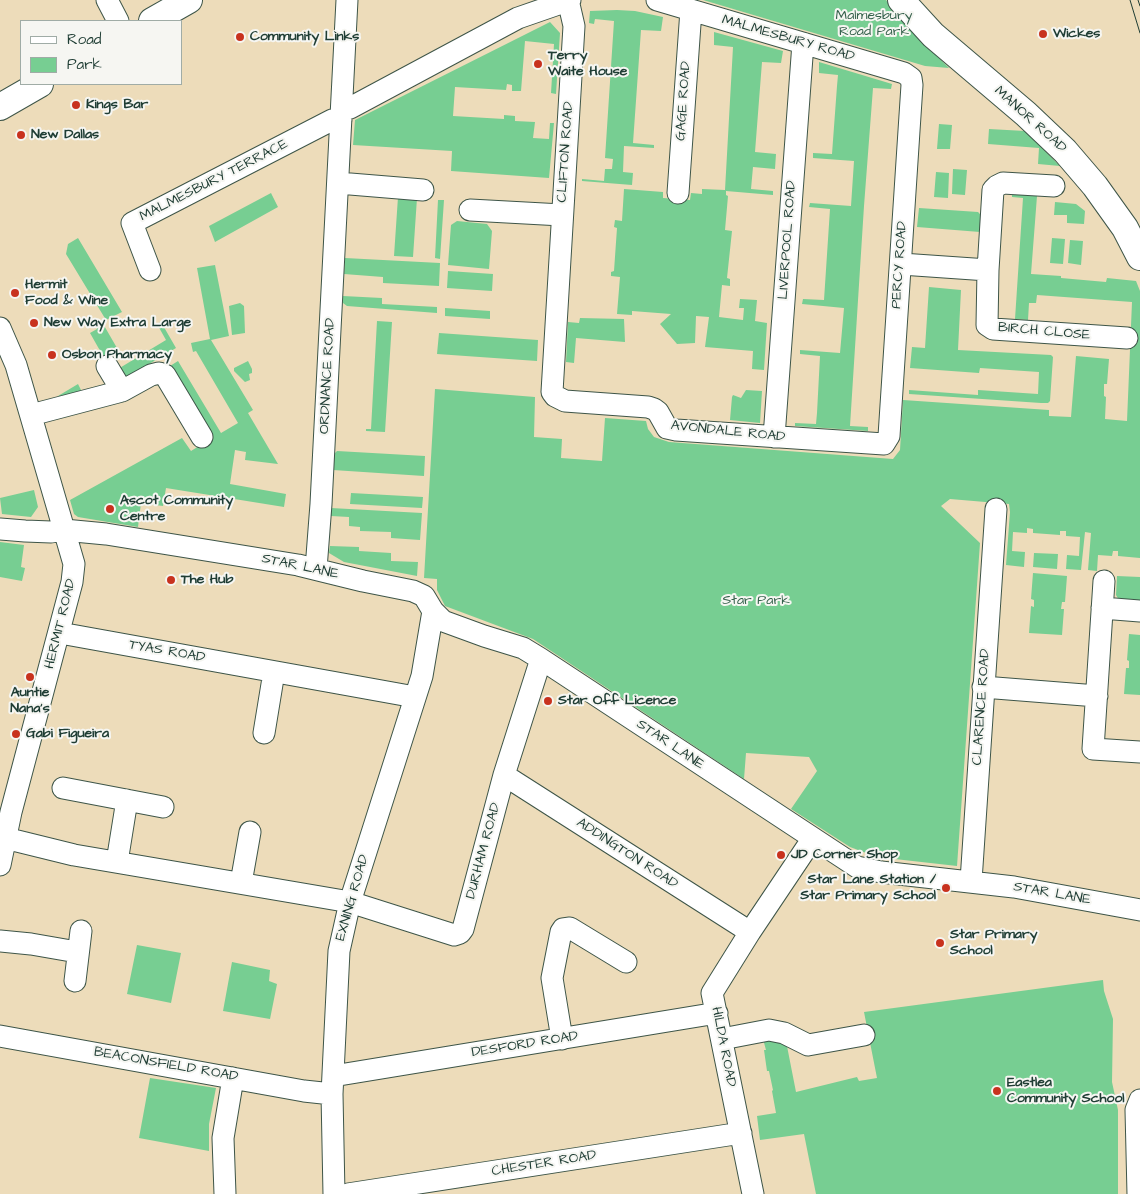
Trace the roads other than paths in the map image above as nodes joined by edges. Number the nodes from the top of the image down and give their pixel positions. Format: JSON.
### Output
{"nodes":[{"id":1,"x":107,"y":0,"type":"edge"},
{"id":2,"x":189,"y":0,"type":"edge"},
{"id":3,"x":347,"y":0,"type":"edge"},
{"id":4,"x":569,"y":0,"type":"edge"},
{"id":5,"x":657,"y":0,"type":"edge"},
{"id":6,"x":901,"y":0,"type":"edge"},
{"id":7,"x":691,"y":10,"type":"junction"},
{"id":8,"x":117,"y":20,"type":"edge"},
{"id":9,"x":154,"y":20,"type":"edge"},
{"id":10,"x":803,"y":43,"type":"junction"},
{"id":11,"x":38,"y":85,"type":"edge"},
{"id":12,"x":912,"y":85,"type":"joint"},
{"id":13,"x":0,"y":107,"type":"edge"},
{"id":14,"x":342,"y":114,"type":"junction"},
{"id":15,"x":338,"y":184,"type":"junction"},
{"id":16,"x":1054,"y":186,"type":"dead end"},
{"id":17,"x":423,"y":190,"type":"dead end"},
{"id":18,"x":678,"y":193,"type":"dead end"},
{"id":19,"x":470,"y":210,"type":"dead end"},
{"id":20,"x":562,"y":215,"type":"junction"},
{"id":21,"x":1140,"y":257,"type":"edge"},
{"id":22,"x":900,"y":264,"type":"junction"},
{"id":23,"x":150,"y":270,"type":"dead end"},
{"id":24,"x":988,"y":270,"type":"junction"},
{"id":25,"x":0,"y":328,"type":"edge"},
{"id":26,"x":1127,"y":338,"type":"dead end"},
{"id":27,"x":107,"y":366,"type":"dead end"},
{"id":28,"x":122,"y":391,"type":"junction"},
{"id":29,"x":554,"y":396,"type":"joint"},
{"id":30,"x":31,"y":415,"type":"junction"},
{"id":31,"x":202,"y":437,"type":"dead end"},
{"id":32,"x":774,"y":437,"type":"junction"},
{"id":33,"x":884,"y":444,"type":"joint"},
{"id":34,"x":996,"y":508,"type":"dead end"},
{"id":35,"x":0,"y":529,"type":"edge"},
{"id":36,"x":64,"y":530,"type":"junction"},
{"id":37,"x":316,"y":569,"type":"junction"},
{"id":38,"x":1104,"y":581,"type":"dead end"},
{"id":39,"x":1102,"y":608,"type":"junction"},
{"id":40,"x":433,"y":611,"type":"junction"},
{"id":41,"x":1140,"y":611,"type":"edge"},
{"id":42,"x":60,"y":633,"type":"junction"},
{"id":43,"x":541,"y":659,"type":"junction"},
{"id":44,"x":274,"y":672,"type":"junction"},
{"id":45,"x":983,"y":687,"type":"junction"},
{"id":46,"x":1097,"y":696,"type":"junction"},
{"id":47,"x":415,"y":697,"type":"junction"},
{"id":48,"x":264,"y":733,"type":"dead end"},
{"id":49,"x":1140,"y":752,"type":"edge"},
{"id":50,"x":504,"y":774,"type":"junction"},
{"id":51,"x":63,"y":788,"type":"dead end"},
{"id":52,"x":127,"y":800,"type":"junction"},
{"id":53,"x":163,"y":807,"type":"dead end"},
{"id":54,"x":250,"y":832,"type":"dead end"},
{"id":55,"x":5,"y":838,"type":"junction"},
{"id":56,"x":813,"y":838,"type":"junction"},
{"id":57,"x":117,"y":862,"type":"junction"},
{"id":58,"x":0,"y":865,"type":"edge"},
{"id":59,"x":971,"y":881,"type":"junction"},
{"id":60,"x":241,"y":883,"type":"junction"},
{"id":61,"x":350,"y":902,"type":"junction"},
{"id":62,"x":1140,"y":910,"type":"edge"},
{"id":63,"x":81,"y":931,"type":"dead end"},
{"id":64,"x":750,"y":932,"type":"junction"},
{"id":65,"x":0,"y":941,"type":"edge"},
{"id":66,"x":77,"y":952,"type":"junction"},
{"id":67,"x":626,"y":962,"type":"dead end"},
{"id":68,"x":74,"y":981,"type":"dead end"},
{"id":69,"x":717,"y":1013,"type":"junction"},
{"id":70,"x":864,"y":1035,"type":"dead end"},
{"id":71,"x":0,"y":1036,"type":"edge"},
{"id":72,"x":562,"y":1039,"type":"junction"},
{"id":73,"x":722,"y":1039,"type":"junction"},
{"id":74,"x":233,"y":1078,"type":"junction"},
{"id":75,"x":332,"y":1085,"type":"junction"},
{"id":76,"x":1140,"y":1100,"type":"edge"},
{"id":77,"x":741,"y":1132,"type":"junction"},
{"id":78,"x":225,"y":1194,"type":"edge"},
{"id":79,"x":334,"y":1194,"type":"edge"},
{"id":80,"x":348,"y":1194,"type":"edge"},
{"id":81,"x":753,"y":1194,"type":"edge"},
{"id":82,"x":1138,"y":1194,"type":"edge"}],
"edges":[{"from":1,"to":8,"type":"street"},
{"from":2,"to":9,"type":"main road"},
{"from":3,"to":14,"type":"street","name":"ORDNANCE ROAD"},
{"from":4,"to":14,"type":"street"},
{"from":4,"to":20,"type":"street","name":"CLIFTON ROAD"},
{"from":5,"to":7,"type":"street","name":"MALMESBURY ROAD"},
{"from":6,"to":21,"type":"main road","name":"MANOR ROAD"},
{"from":7,"to":10,"type":"street","name":"MALMESBURY ROAD"},
{"from":7,"to":18,"type":"street","name":"GAGE ROAD"},
{"from":10,"to":12,"type":"street","name":"MALMESBURY ROAD"},
{"from":10,"to":32,"type":"street","name":"LIVERPOOL ROAD"},
{"from":11,"to":13,"type":"main road"},
{"from":12,"to":22,"type":"street","name":"PERCY ROAD"},
{"from":14,"to":15,"type":"street","name":"ORDNANCE ROAD"},
{"from":14,"to":23,"type":"street","name":"MALMESBURY TERRACE"},
{"from":15,"to":17,"type":"street"},
{"from":15,"to":37,"type":"street","name":"ORDNANCE ROAD"},
{"from":16,"to":24,"type":"street","name":"BIRCH CLOSE"},
{"from":19,"to":20,"type":"street","name":"CLIFTON ROAD"},
{"from":20,"to":29,"type":"street","name":"CLIFTON ROAD"},
{"from":22,"to":24,"type":"street"},
{"from":22,"to":33,"type":"street","name":"PERCY ROAD"},
{"from":24,"to":26,"type":"street","name":"BIRCH CLOSE"},
{"from":25,"to":30,"type":"street","name":"HERMIT ROAD"},
{"from":27,"to":28,"type":"street"},
{"from":28,"to":30,"type":"street"},
{"from":28,"to":31,"type":"street"},
{"from":29,"to":32,"type":"street","name":"AVONDALE ROAD"},
{"from":30,"to":36,"type":"street","name":"HERMIT ROAD"},
{"from":32,"to":33,"type":"street","name":"AVONDALE ROAD"},
{"from":34,"to":45,"type":"street","name":"CLARENCE ROAD"},
{"from":35,"to":36,"type":"street","name":"STAR LANE"},
{"from":36,"to":37,"type":"street","name":"STAR LANE"},
{"from":36,"to":42,"type":"street","name":"HERMIT ROAD"},
{"from":37,"to":40,"type":"street","name":"STAR LANE"},
{"from":38,"to":39,"type":"street"},
{"from":39,"to":41,"type":"street"},
{"from":39,"to":46,"type":"street"},
{"from":40,"to":43,"type":"street","name":"STAR LANE"},
{"from":40,"to":47,"type":"street","name":"EXNING ROAD"},
{"from":42,"to":44,"type":"street","name":"TYAS ROAD"},
{"from":42,"to":55,"type":"street","name":"HERMIT ROAD"},
{"from":43,"to":50,"type":"street","name":"DURHAM ROAD"},
{"from":43,"to":56,"type":"street","name":"STAR LANE"},
{"from":44,"to":47,"type":"street","name":"TYAS ROAD"},
{"from":44,"to":48,"type":"street"},
{"from":45,"to":46,"type":"street"},
{"from":45,"to":59,"type":"street","name":"CLARENCE ROAD"},
{"from":46,"to":49,"type":"street"},
{"from":47,"to":61,"type":"street","name":"EXNING ROAD"},
{"from":50,"to":61,"type":"street","name":"DURHAM ROAD"},
{"from":50,"to":64,"type":"street","name":"ADDINGTON ROAD"},
{"from":51,"to":52,"type":"street"},
{"from":52,"to":53,"type":"street"},
{"from":52,"to":57,"type":"street"},
{"from":54,"to":60,"type":"street"},
{"from":55,"to":57,"type":"street"},
{"from":55,"to":58,"type":"street","name":"HERMIT ROAD"},
{"from":56,"to":59,"type":"street","name":"STAR LANE"},
{"from":56,"to":64,"type":"street","name":"HILDA ROAD"},
{"from":57,"to":60,"type":"street"},
{"from":59,"to":62,"type":"street","name":"STAR LANE"},
{"from":60,"to":61,"type":"street"},
{"from":61,"to":75,"type":"street","name":"EXNING ROAD"},
{"from":63,"to":66,"type":"street"},
{"from":64,"to":69,"type":"street","name":"HILDA ROAD"},
{"from":65,"to":66,"type":"street"},
{"from":66,"to":68,"type":"street"},
{"from":67,"to":72,"type":"street"},
{"from":69,"to":72,"type":"street","name":"DESFORD ROAD"},
{"from":69,"to":73,"type":"street","name":"HILDA ROAD"},
{"from":70,"to":73,"type":"street"},
{"from":71,"to":74,"type":"street","name":"BEACONSFIELD ROAD"},
{"from":72,"to":75,"type":"street","name":"DESFORD ROAD"},
{"from":73,"to":77,"type":"street","name":"HILDA ROAD"},
{"from":74,"to":75,"type":"street","name":"BEACONSFIELD ROAD"},
{"from":74,"to":78,"type":"street"},
{"from":75,"to":79,"type":"street","name":"EXNING ROAD"},
{"from":76,"to":82,"type":"street"},
{"from":77,"to":80,"type":"street","name":"CHESTER ROAD"},
{"from":77,"to":81,"type":"street","name":"HILDA ROAD"}]}
